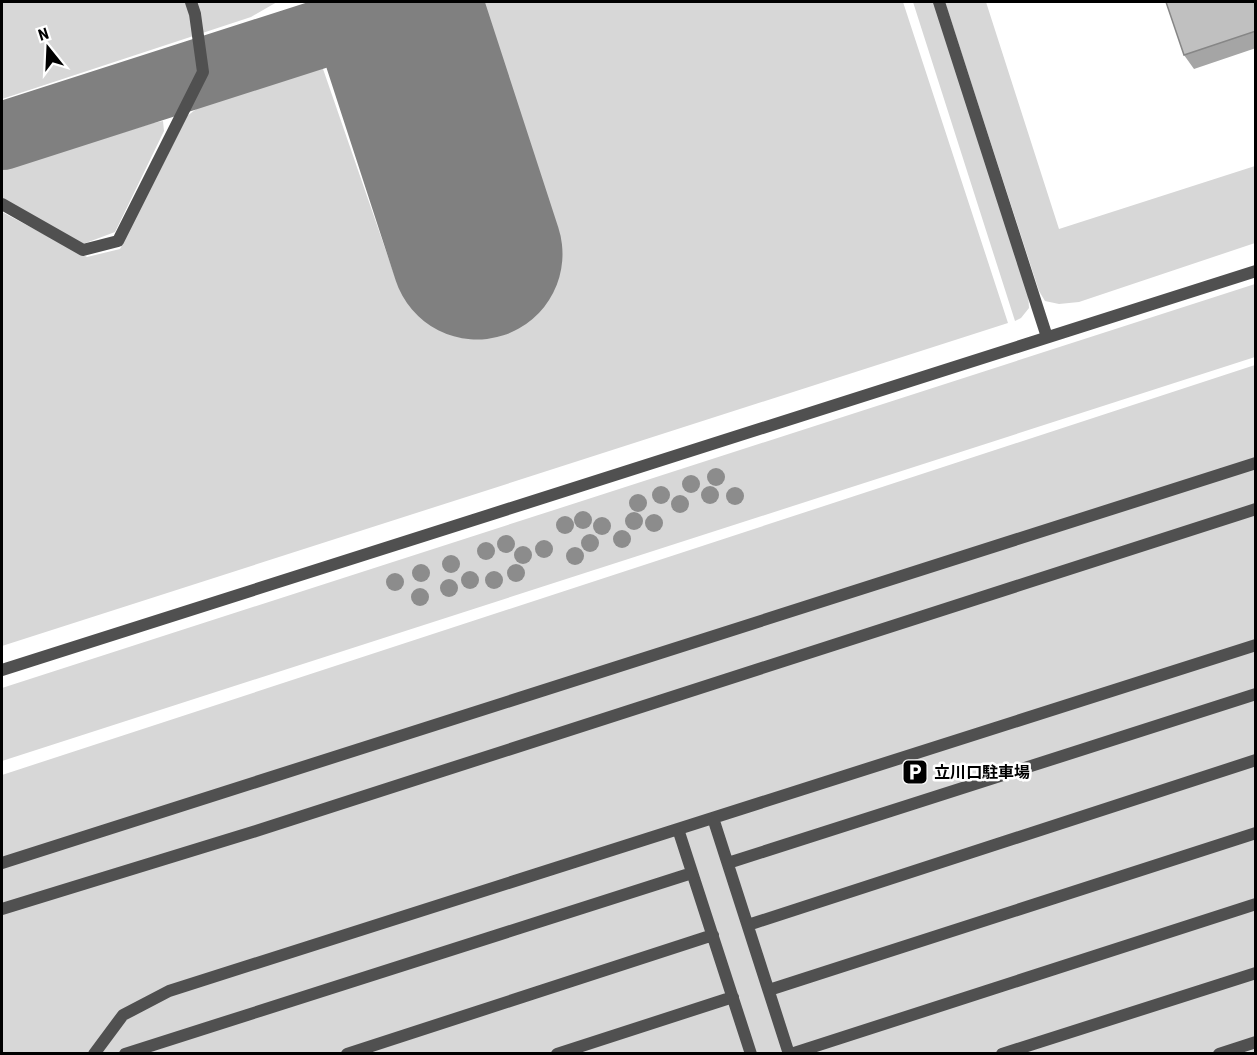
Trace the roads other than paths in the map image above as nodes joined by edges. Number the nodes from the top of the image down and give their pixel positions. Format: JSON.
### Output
{"nodes":[{"id":1,"x":191,"y":2,"type":"edge"},
{"id":2,"x":939,"y":2,"type":"edge"},
{"id":3,"x":2,"y":204,"type":"edge"},
{"id":4,"x":1256,"y":271,"type":"edge"},
{"id":5,"x":1047,"y":337,"type":"junction"},
{"id":6,"x":1256,"y":463,"type":"edge"},
{"id":7,"x":1256,"y":509,"type":"edge"},
{"id":8,"x":1256,"y":645,"type":"edge"},
{"id":9,"x":2,"y":670,"type":"edge"},
{"id":10,"x":1256,"y":694,"type":"edge"},
{"id":11,"x":1256,"y":760,"type":"edge"},
{"id":12,"x":713,"y":818,"type":"junction"},
{"id":13,"x":678,"y":829,"type":"junction"},
{"id":14,"x":1256,"y":833,"type":"edge"},
{"id":15,"x":2,"y":863,"type":"edge"},
{"id":16,"x":728,"y":863,"type":"junction"},
{"id":17,"x":692,"y":873,"type":"junction"},
{"id":18,"x":1256,"y":904,"type":"edge"},
{"id":19,"x":2,"y":909,"type":"edge"},
{"id":20,"x":748,"y":925,"type":"junction"},
{"id":21,"x":712,"y":935,"type":"junction"},
{"id":22,"x":1256,"y":973,"type":"edge"},
{"id":23,"x":769,"y":990,"type":"junction"},
{"id":24,"x":733,"y":997,"type":"junction"},
{"id":25,"x":1256,"y":1042,"type":"edge"},
{"id":26,"x":94,"y":1053,"type":"edge"},
{"id":27,"x":125,"y":1053,"type":"edge"},
{"id":28,"x":347,"y":1053,"type":"edge"},
{"id":29,"x":557,"y":1053,"type":"edge"},
{"id":30,"x":751,"y":1053,"type":"edge"},
{"id":31,"x":790,"y":1053,"type":"edge"},
{"id":32,"x":1002,"y":1053,"type":"edge"},
{"id":33,"x":1219,"y":1053,"type":"edge"}],
"edges":[{"from":1,"to":3,"type":"lane"},
{"from":2,"to":5,"type":"lane"},
{"from":4,"to":5,"type":"lane"},
{"from":5,"to":9,"type":"lane"},
{"from":6,"to":15,"type":"lane"},
{"from":7,"to":19,"type":"lane"},
{"from":8,"to":12,"type":"lane"},
{"from":10,"to":16,"type":"lane"},
{"from":11,"to":20,"type":"lane"},
{"from":12,"to":13,"type":"lane"},
{"from":12,"to":16,"type":"lane"},
{"from":13,"to":17,"type":"lane"},
{"from":13,"to":26,"type":"lane"},
{"from":14,"to":23,"type":"lane"},
{"from":16,"to":20,"type":"lane"},
{"from":17,"to":21,"type":"lane"},
{"from":17,"to":27,"type":"lane"},
{"from":18,"to":31,"type":"lane"},
{"from":20,"to":23,"type":"lane"},
{"from":21,"to":24,"type":"lane"},
{"from":21,"to":28,"type":"lane"},
{"from":22,"to":32,"type":"lane"},
{"from":23,"to":31,"type":"lane"},
{"from":24,"to":29,"type":"lane"},
{"from":24,"to":30,"type":"lane"},
{"from":25,"to":33,"type":"lane"}]}
